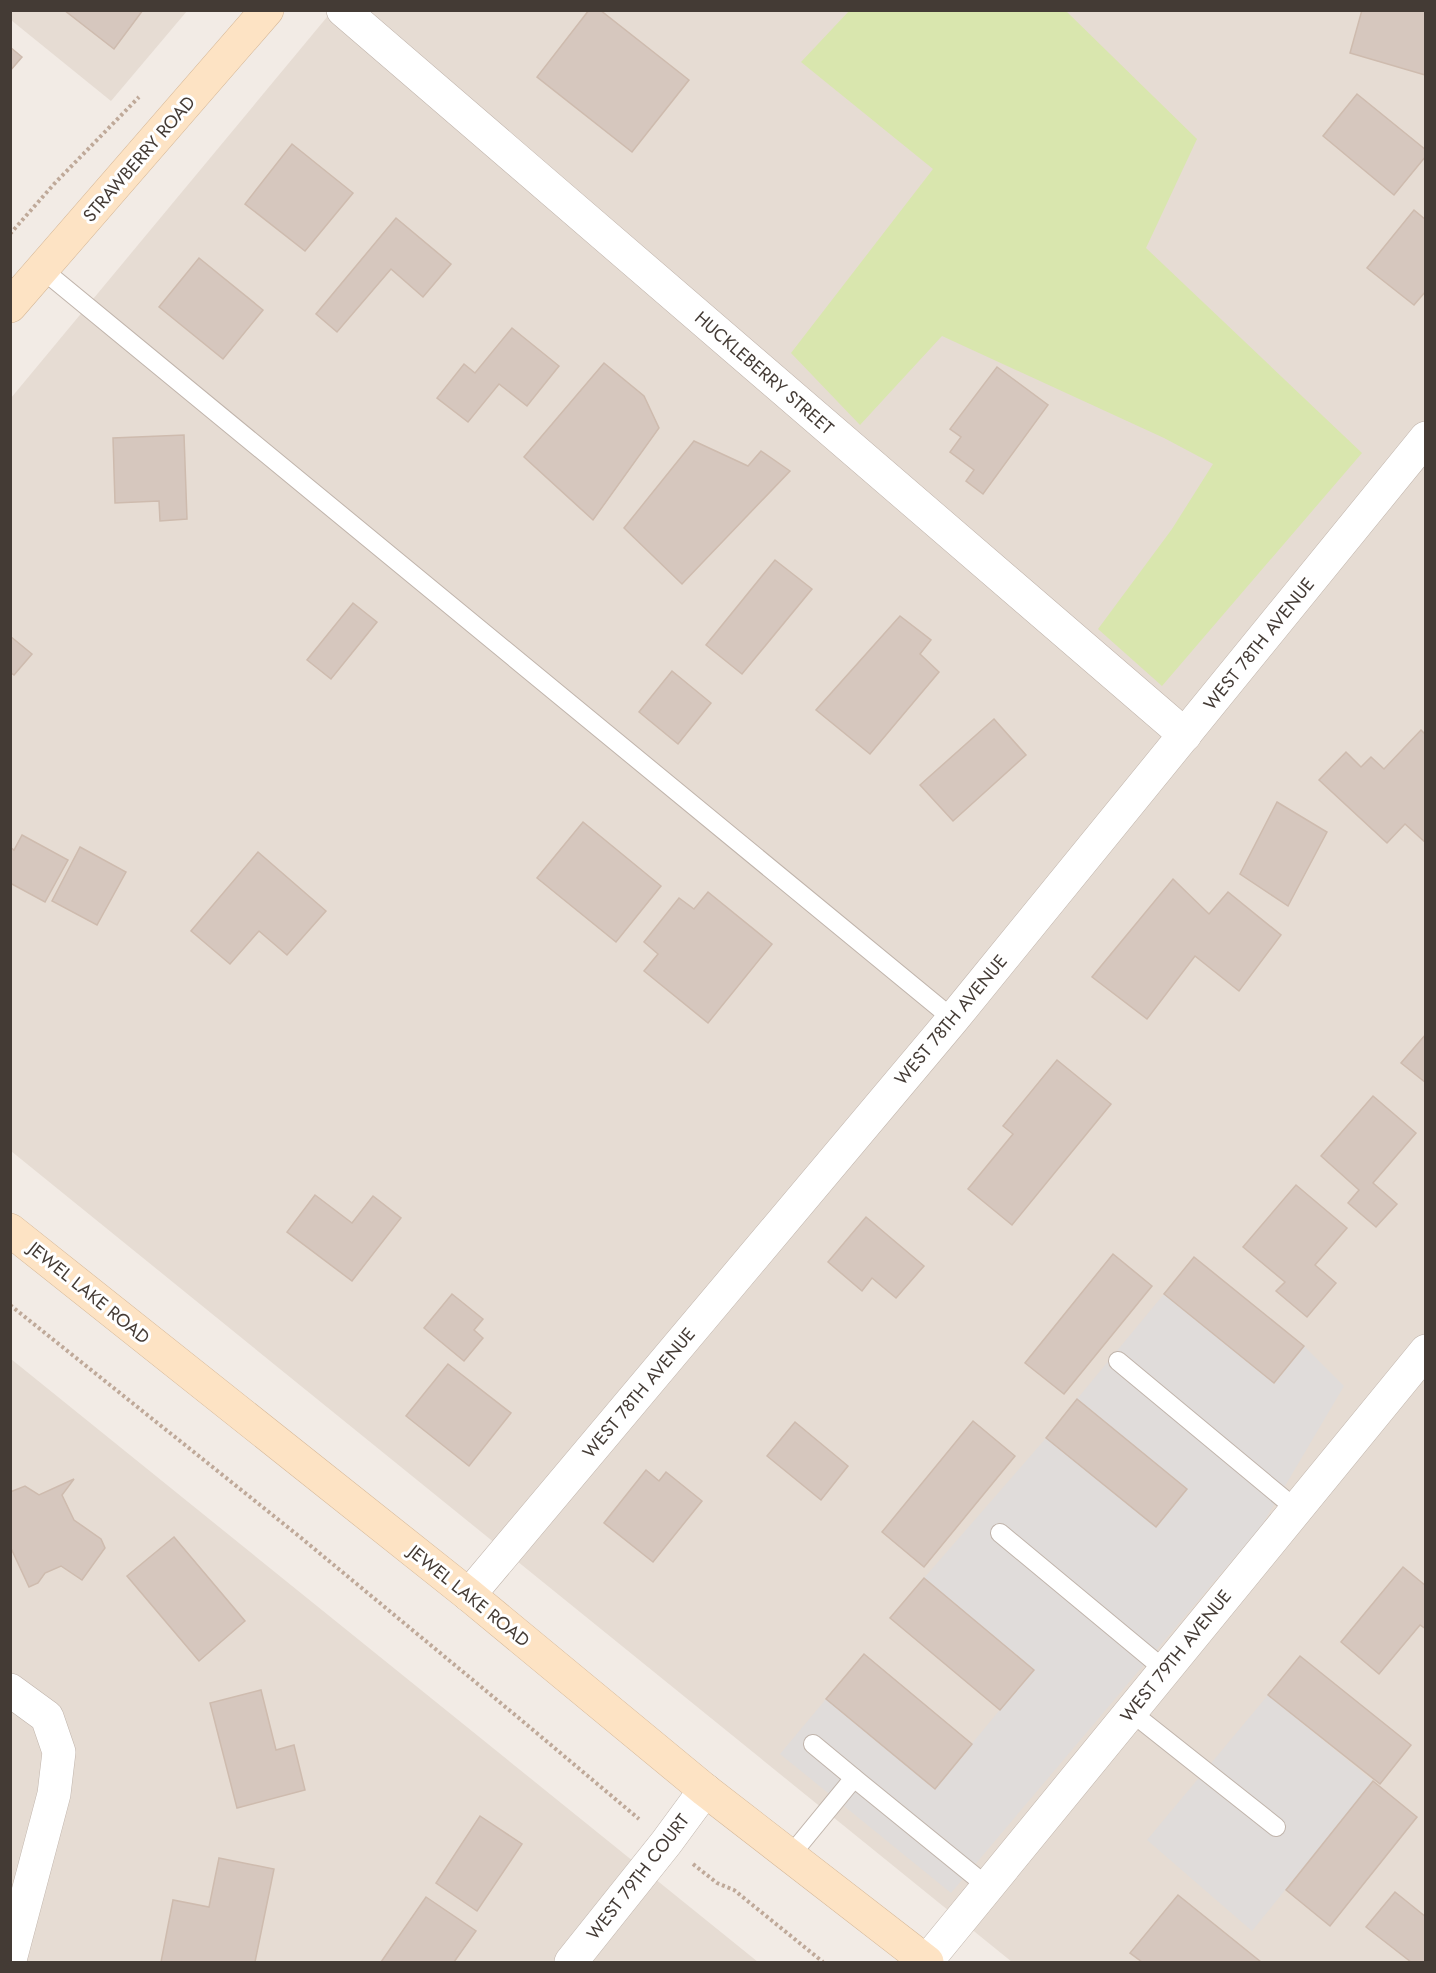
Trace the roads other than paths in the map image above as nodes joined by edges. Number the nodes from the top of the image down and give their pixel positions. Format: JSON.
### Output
{"nodes":[{"id":1,"x":267,"y":10,"type":"edge"},
{"id":2,"x":343,"y":10,"type":"edge"},
{"id":3,"x":43,"y":270,"type":"junction"},
{"id":4,"x":10,"y":306,"type":"edge"},
{"id":5,"x":1425,"y":438,"type":"edge"},
{"id":6,"x":1185,"y":735,"type":"junction"},
{"id":7,"x":953,"y":1019,"type":"junction"},
{"id":8,"x":10,"y":1230,"type":"edge"},
{"id":9,"x":1425,"y":1351,"type":"edge"},
{"id":10,"x":1118,"y":1361,"type":"dead end"},
{"id":11,"x":1296,"y":1509,"type":"junction"},
{"id":12,"x":1000,"y":1533,"type":"dead end"},
{"id":13,"x":469,"y":1595,"type":"junction"},
{"id":14,"x":1165,"y":1670,"type":"junction"},
{"id":15,"x":10,"y":1690,"type":"edge"},
{"id":16,"x":1131,"y":1712,"type":"junction"},
{"id":17,"x":813,"y":1744,"type":"dead end"},
{"id":18,"x":855,"y":1778,"type":"junction"},
{"id":19,"x":705,"y":1790,"type":"junction"},
{"id":20,"x":1275,"y":1827,"type":"dead end"},
{"id":21,"x":790,"y":1856,"type":"junction"},
{"id":22,"x":988,"y":1887,"type":"junction"},
{"id":23,"x":10,"y":1960,"type":"edge"},
{"id":24,"x":571,"y":1962,"type":"edge"},
{"id":25,"x":927,"y":1962,"type":"edge"}],
"edges":[{"from":1,"to":3,"type":"main road","name":"STRAWBERRY ROAD"},
{"from":2,"to":6,"type":"street","name":"HUCKLEBERRY STREET"},
{"from":3,"to":4,"type":"main road","name":"STRAWBERRY ROAD"},
{"from":3,"to":7,"type":"lane"},
{"from":5,"to":6,"type":"street","name":"WEST 78TH AVENUE"},
{"from":6,"to":7,"type":"street","name":"WEST 78TH AVENUE"},
{"from":7,"to":13,"type":"street","name":"WEST 78TH AVENUE"},
{"from":8,"to":13,"type":"main road","name":"JEWEL LAKE ROAD"},
{"from":9,"to":11,"type":"street","name":"WEST 79TH AVENUE"},
{"from":10,"to":11,"type":"lane"},
{"from":11,"to":14,"type":"street","name":"WEST 79TH AVENUE"},
{"from":12,"to":14,"type":"lane"},
{"from":13,"to":19,"type":"main road","name":"JEWEL LAKE ROAD"},
{"from":14,"to":16,"type":"street","name":"WEST 79TH AVENUE"},
{"from":15,"to":23,"type":"street"},
{"from":16,"to":20,"type":"lane"},
{"from":16,"to":22,"type":"street","name":"WEST 79TH AVENUE"},
{"from":17,"to":18,"type":"lane"},
{"from":18,"to":21,"type":"lane"},
{"from":18,"to":22,"type":"lane"},
{"from":19,"to":21,"type":"main road","name":"JEWEL LAKE ROAD"},
{"from":19,"to":24,"type":"street","name":"WEST 79TH COURT"},
{"from":21,"to":25,"type":"main road","name":"JEWEL LAKE ROAD"},
{"from":22,"to":25,"type":"street","name":"WEST 79TH AVENUE"}]}
